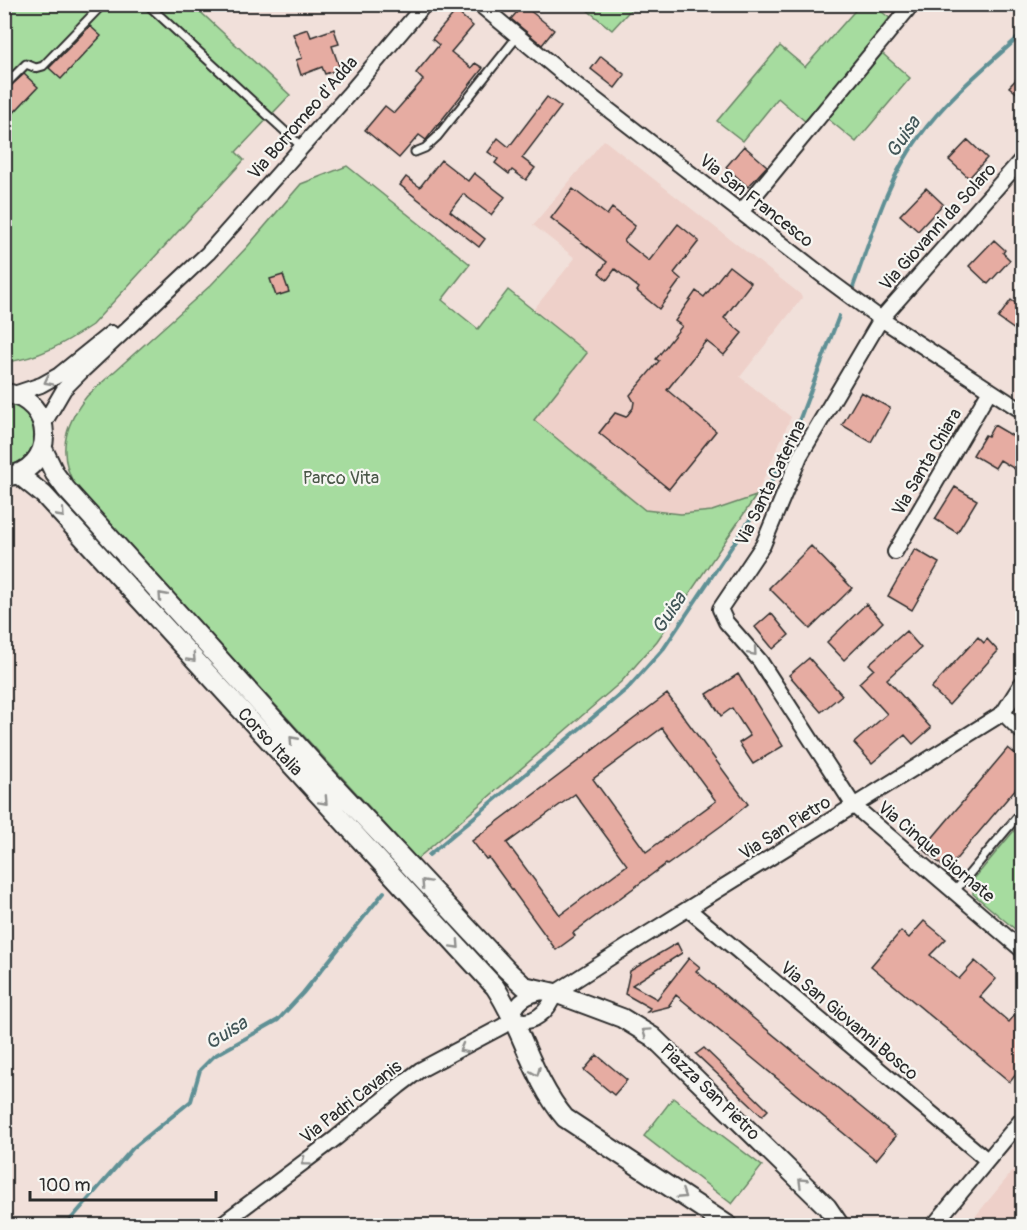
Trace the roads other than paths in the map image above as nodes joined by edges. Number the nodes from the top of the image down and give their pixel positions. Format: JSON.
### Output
{"nodes":[{"id":1,"x":103,"y":4,"type":"edge"},
{"id":2,"x":147,"y":4,"type":"edge"},
{"id":3,"x":425,"y":4,"type":"edge"},
{"id":4,"x":479,"y":4,"type":"edge"},
{"id":5,"x":912,"y":4,"type":"edge"},
{"id":6,"x":517,"y":37,"type":"junction"},
{"id":7,"x":4,"y":86,"type":"edge"},
{"id":8,"x":302,"y":147,"type":"junction"},
{"id":9,"x":415,"y":152,"type":"dead end"},
{"id":10,"x":1023,"y":159,"type":"edge"},
{"id":11,"x":741,"y":212,"type":"junction"},
{"id":12,"x":208,"y":254,"type":"junction"},
{"id":13,"x":881,"y":319,"type":"junction"},
{"id":14,"x":990,"y":390,"type":"junction"},
{"id":15,"x":9,"y":394,"type":"edge"},
{"id":16,"x":1023,"y":411,"type":"edge"},
{"id":17,"x":43,"y":424,"type":"junction"},
{"id":18,"x":43,"y":449,"type":"junction"},
{"id":19,"x":11,"y":476,"type":"edge"},
{"id":20,"x":895,"y":552,"type":"dead end"},
{"id":21,"x":1023,"y":683,"type":"edge"},
{"id":22,"x":1004,"y":713,"type":"junction"},
{"id":23,"x":1023,"y":732,"type":"edge"},
{"id":24,"x":854,"y":806,"type":"junction"},
{"id":25,"x":1023,"y":812,"type":"edge"},
{"id":26,"x":954,"y":891,"type":"junction"},
{"id":27,"x":688,"y":909,"type":"junction"},
{"id":28,"x":1023,"y":950,"type":"edge"},
{"id":29,"x":524,"y":986,"type":"joint"},
{"id":30,"x":549,"y":993,"type":"junction"},
{"id":31,"x":513,"y":1018,"type":"junction"},
{"id":32,"x":1023,"y":1119,"type":"edge"},
{"id":33,"x":987,"y":1160,"type":"junction"},
{"id":34,"x":219,"y":1226,"type":"edge"},
{"id":35,"x":729,"y":1226,"type":"edge"},
{"id":36,"x":840,"y":1226,"type":"edge"},
{"id":37,"x":933,"y":1226,"type":"edge"}],
"edges":[{"from":1,"to":7,"type":"lane"},
{"from":2,"to":8,"type":"lane"},
{"from":3,"to":8,"type":"street","name":"Via Borromeo d'Adda"},
{"from":4,"to":6,"type":"street","name":"Via San Francesco"},
{"from":5,"to":11,"type":"street"},
{"from":6,"to":9,"type":"lane"},
{"from":6,"to":11,"type":"street","name":"Via San Francesco"},
{"from":8,"to":12,"type":"street","name":"Via Borromeo d'Adda"},
{"from":10,"to":13,"type":"street","name":"Via Giovanni da Solaro"},
{"from":11,"to":13,"type":"street","name":"Via San Francesco"},
{"from":12,"to":15,"type":"street","name":"Via Borromeo d'Adda","one_way":true},
{"from":12,"to":17,"type":"street","name":"Via Borromeo d'Adda"},
{"from":13,"to":14,"type":"street","name":"Via San Francesco"},
{"from":13,"to":24,"type":"street","name":"Via Santa Caterina","one_way":true},
{"from":14,"to":16,"type":"street","name":"Via San Francesco"},
{"from":14,"to":20,"type":"street","name":"Via Santa Chiara"},
{"from":15,"to":17,"type":"street"},
{"from":17,"to":18,"type":"street"},
{"from":18,"to":19,"type":"street"},
{"from":29,"to":18,"type":"street","name":"Corso Italia","one_way":true},
{"from":19,"to":31,"type":"street","name":"Corso Italia","one_way":true},
{"from":21,"to":22,"type":"street","name":"Via San Pietro"},
{"from":22,"to":23,"type":"street"},
{"from":22,"to":24,"type":"street","name":"Via San Pietro"},
{"from":24,"to":26,"type":"street","name":"Via Cinque Giornate"},
{"from":24,"to":27,"type":"street","name":"Via San Pietro"},
{"from":25,"to":26,"type":"lane"},
{"from":26,"to":28,"type":"street","name":"Via Cinque Giornate"},
{"from":27,"to":30,"type":"street","name":"Via San Pietro"},
{"from":27,"to":33,"type":"street","name":"Via San Giovanni Bosco"},
{"from":29,"to":30,"type":"street","name":"Piazza San Pietro"},
{"from":30,"to":31,"type":"street"},
{"from":30,"to":31,"type":"street"},
{"from":36,"to":30,"type":"street","name":"Piazza San Pietro","one_way":true},
{"from":31,"to":34,"type":"street","name":"Via Padri Cavanis","one_way":true},
{"from":31,"to":35,"type":"street","one_way":true},
{"from":32,"to":33,"type":"street"},
{"from":33,"to":37,"type":"street"}]}
